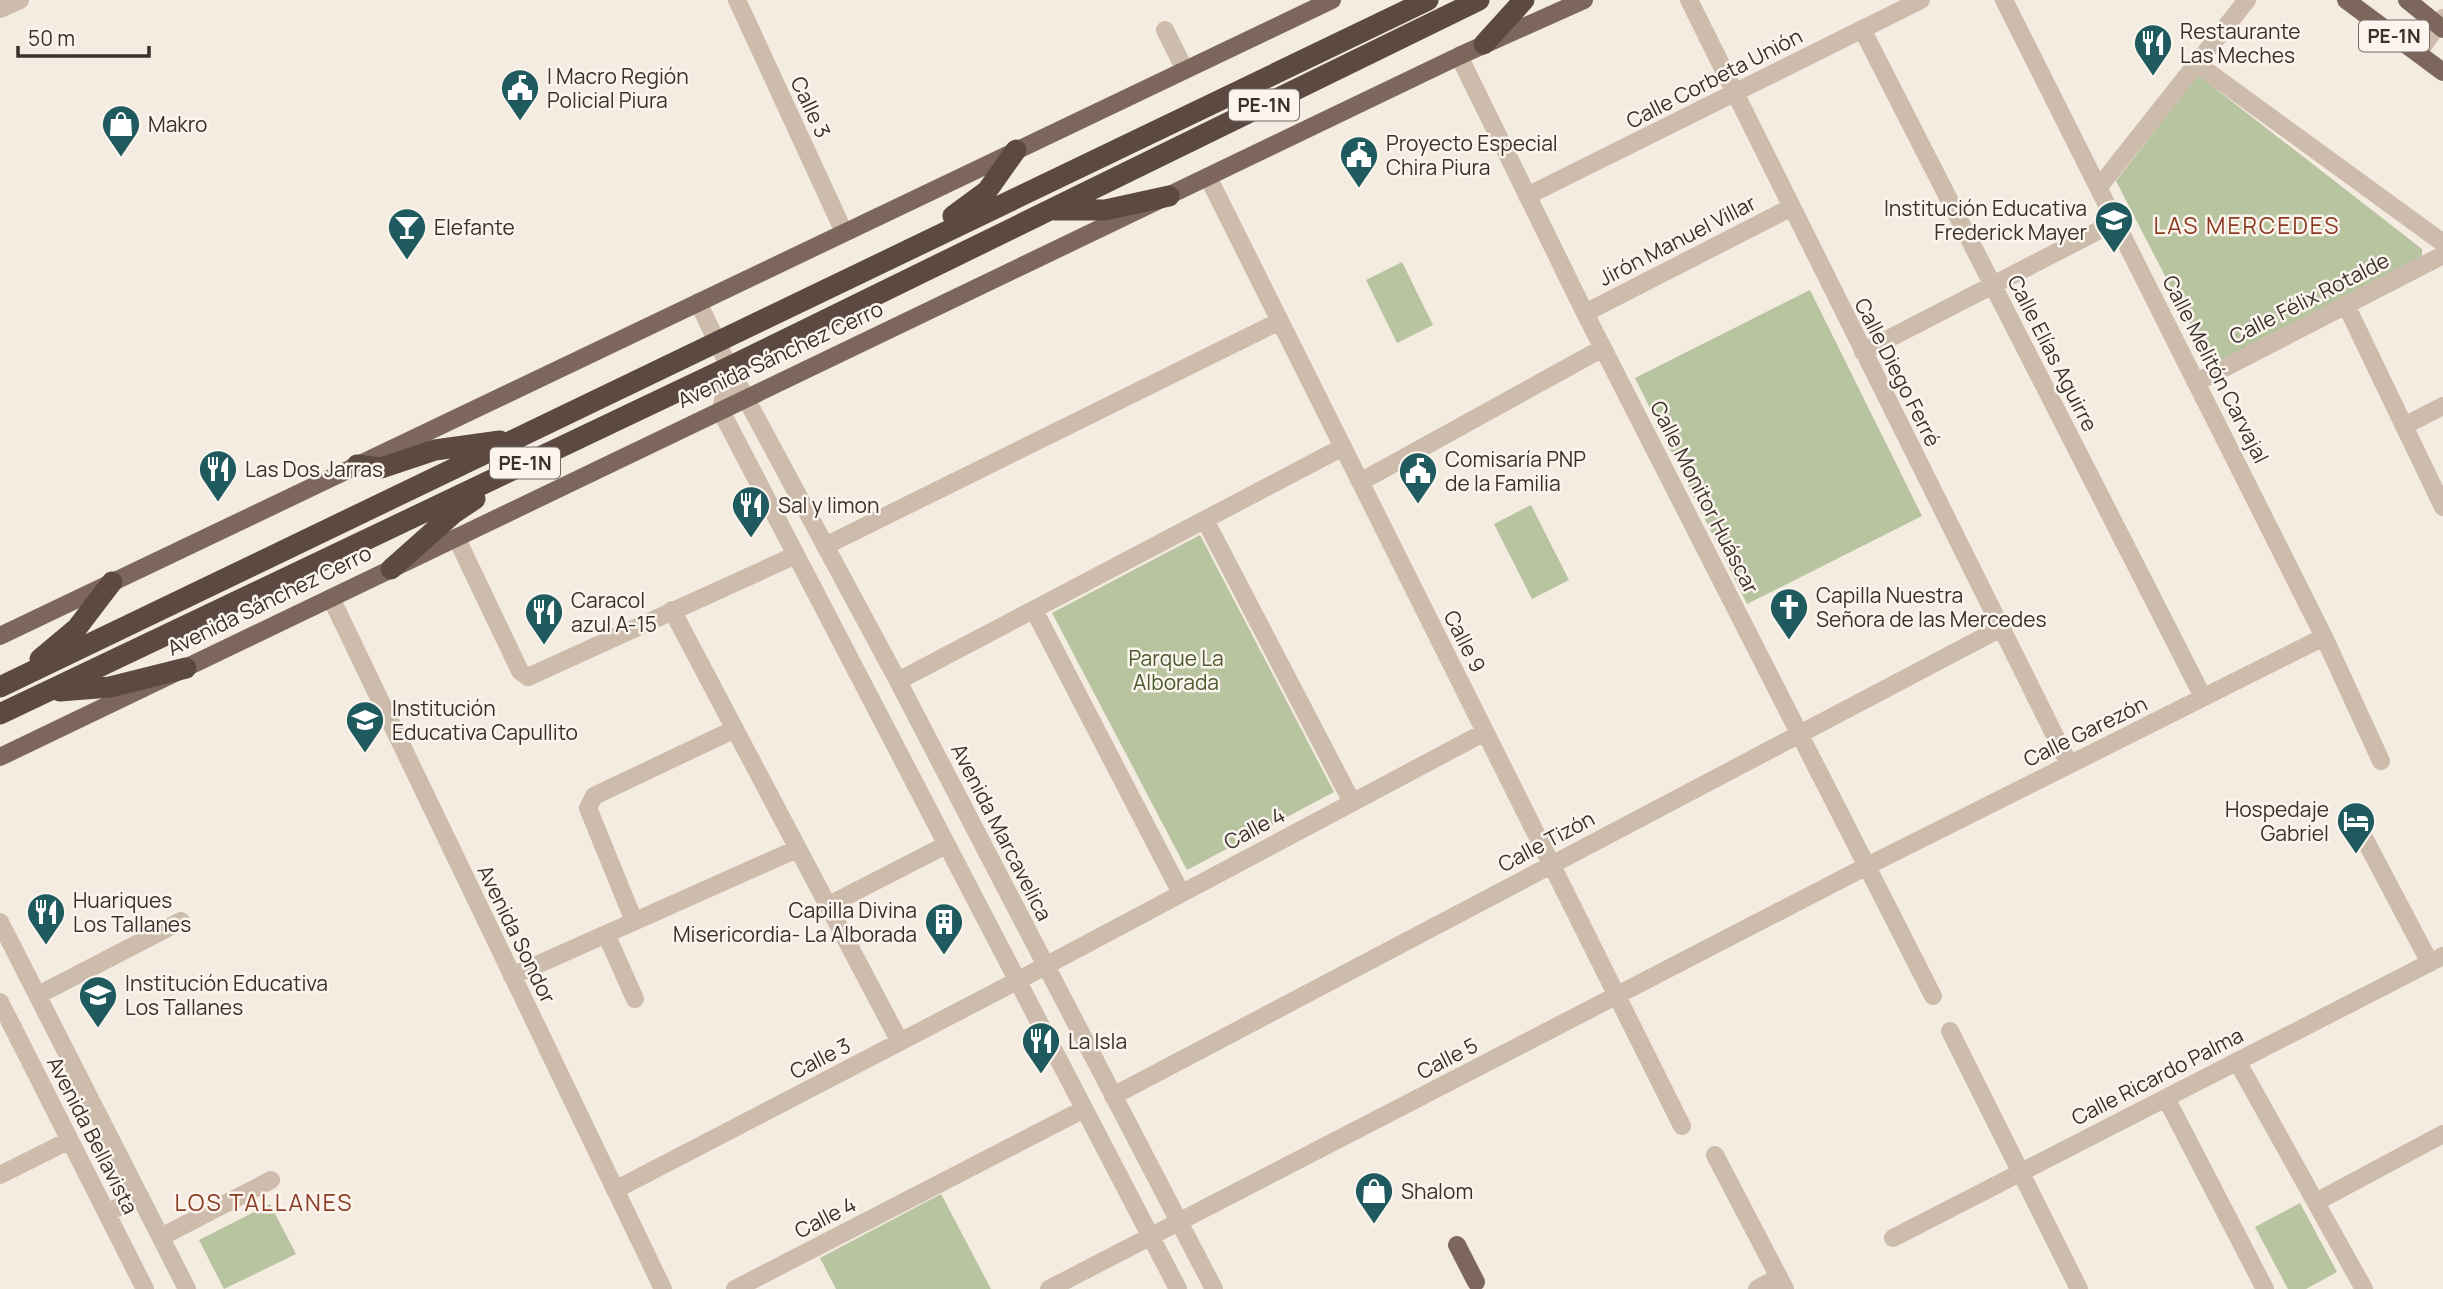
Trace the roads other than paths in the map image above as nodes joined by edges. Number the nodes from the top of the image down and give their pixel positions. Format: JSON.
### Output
{"nodes":[{"id":1,"x":20,"y":0,"type":"edge"},
{"id":2,"x":737,"y":0,"type":"edge"},
{"id":3,"x":1332,"y":0,"type":"edge"},
{"id":4,"x":1428,"y":0,"type":"edge"},
{"id":5,"x":1479,"y":0,"type":"edge"},
{"id":6,"x":1524,"y":0,"type":"edge"},
{"id":7,"x":1584,"y":0,"type":"edge"},
{"id":8,"x":1689,"y":0,"type":"edge"},
{"id":9,"x":1921,"y":0,"type":"edge"},
{"id":10,"x":2004,"y":0,"type":"edge"},
{"id":11,"x":2246,"y":0,"type":"edge"},
{"id":12,"x":2346,"y":0,"type":"edge"},
{"id":13,"x":2407,"y":0,"type":"edge"},
{"id":14,"x":0,"y":9,"type":"edge"},
{"id":15,"x":2441,"y":24,"type":"edge"},
{"id":16,"x":1862,"y":29,"type":"junction"},
{"id":17,"x":1165,"y":30,"type":"dead end"},
{"id":18,"x":1484,"y":44,"type":"junction"},
{"id":19,"x":2418,"y":54,"type":"junction"},
{"id":20,"x":1459,"y":56,"type":"junction"},
{"id":21,"x":2196,"y":63,"type":"junction"},
{"id":22,"x":1185,"y":70,"type":"junction"},
{"id":23,"x":2443,"y":72,"type":"edge"},
{"id":24,"x":1734,"y":95,"type":"junction"},
{"id":25,"x":1016,"y":150,"type":"junction"},
{"id":26,"x":1208,"y":177,"type":"junction"},
{"id":27,"x":2099,"y":187,"type":"junction"},
{"id":28,"x":1169,"y":196,"type":"junction"},
{"id":29,"x":1527,"y":196,"type":"junction"},
{"id":30,"x":1790,"y":208,"type":"junction"},
{"id":31,"x":1049,"y":210,"type":"junction"},
{"id":32,"x":2116,"y":221,"type":"junction"},
{"id":33,"x":844,"y":232,"type":"junction"},
{"id":34,"x":2443,"y":243,"type":"edge"},
{"id":35,"x":917,"y":246,"type":"junction"},
{"id":36,"x":2443,"y":256,"type":"edge"},
{"id":37,"x":1992,"y":284,"type":"junction"},
{"id":38,"x":698,"y":302,"type":"junction"},
{"id":39,"x":2346,"y":305,"type":"junction"},
{"id":40,"x":1585,"y":313,"type":"junction"},
{"id":41,"x":1280,"y":321,"type":"junction"},
{"id":42,"x":718,"y":344,"type":"junction"},
{"id":43,"x":1603,"y":348,"type":"junction"},
{"id":44,"x":1863,"y":352,"type":"junction"},
{"id":45,"x":729,"y":367,"type":"junction"},
{"id":46,"x":2196,"y":382,"type":"junction"},
{"id":47,"x":746,"y":398,"type":"junction"},
{"id":48,"x":2443,"y":407,"type":"edge"},
{"id":49,"x":721,"y":411,"type":"junction"},
{"id":50,"x":2404,"y":426,"type":"junction"},
{"id":51,"x":522,"y":438,"type":"junction"},
{"id":52,"x":1343,"y":447,"type":"junction"},
{"id":53,"x":357,"y":465,"type":"junction"},
{"id":54,"x":505,"y":472,"type":"junction"},
{"id":55,"x":1360,"y":482,"type":"junction"},
{"id":56,"x":2443,"y":507,"type":"edge"},
{"id":57,"x":1205,"y":520,"type":"junction"},
{"id":58,"x":456,"y":537,"type":"junction"},
{"id":59,"x":825,"y":546,"type":"junction"},
{"id":60,"x":796,"y":555,"type":"junction"},
{"id":61,"x":391,"y":569,"type":"junction"},
{"id":62,"x":112,"y":582,"type":"junction"},
{"id":63,"x":331,"y":598,"type":"junction"},
{"id":64,"x":672,"y":610,"type":"junction"},
{"id":65,"x":1034,"y":610,"type":"junction"},
{"id":66,"x":2001,"y":628,"type":"junction"},
{"id":67,"x":0,"y":636,"type":"edge"},
{"id":68,"x":2324,"y":637,"type":"junction"},
{"id":69,"x":186,"y":667,"type":"junction"},
{"id":70,"x":898,"y":681,"type":"junction"},
{"id":71,"x":2,"y":686,"type":"edge"},
{"id":72,"x":47,"y":691,"type":"junction"},
{"id":73,"x":2203,"y":698,"type":"junction"},
{"id":74,"x":0,"y":714,"type":"edge"},
{"id":75,"x":922,"y":728,"type":"junction"},
{"id":76,"x":735,"y":729,"type":"junction"},
{"id":77,"x":1485,"y":732,"type":"junction"},
{"id":78,"x":1799,"y":732,"type":"junction"},
{"id":79,"x":893,"y":743,"type":"junction"},
{"id":80,"x":0,"y":757,"type":"edge"},
{"id":81,"x":2381,"y":761,"type":"dead end"},
{"id":82,"x":2069,"y":764,"type":"junction"},
{"id":83,"x":1352,"y":802,"type":"junction"},
{"id":84,"x":2352,"y":815,"type":"dead end"},
{"id":85,"x":946,"y":845,"type":"junction"},
{"id":86,"x":797,"y":849,"type":"junction"},
{"id":87,"x":1551,"y":864,"type":"junction"},
{"id":88,"x":1867,"y":866,"type":"junction"},
{"id":89,"x":1181,"y":893,"type":"junction"},
{"id":90,"x":827,"y":906,"type":"junction"},
{"id":91,"x":181,"y":920,"type":"dead end"},
{"id":92,"x":634,"y":921,"type":"junction"},
{"id":93,"x":0,"y":922,"type":"edge"},
{"id":94,"x":606,"y":934,"type":"junction"},
{"id":95,"x":2437,"y":960,"type":"edge"},
{"id":96,"x":1045,"y":965,"type":"junction"},
{"id":97,"x":512,"y":976,"type":"junction"},
{"id":98,"x":1017,"y":981,"type":"junction"},
{"id":99,"x":48,"y":990,"type":"dead end"},
{"id":100,"x":1618,"y":995,"type":"junction"},
{"id":101,"x":1933,"y":996,"type":"dead end"},
{"id":102,"x":635,"y":999,"type":"dead end"},
{"id":103,"x":0,"y":1002,"type":"edge"},
{"id":104,"x":1950,"y":1031,"type":"dead end"},
{"id":105,"x":900,"y":1042,"type":"junction"},
{"id":106,"x":2237,"y":1061,"type":"junction"},
{"id":107,"x":1113,"y":1096,"type":"junction"},
{"id":108,"x":2166,"y":1098,"type":"junction"},
{"id":109,"x":1084,"y":1110,"type":"junction"},
{"id":110,"x":1682,"y":1126,"type":"dead end"},
{"id":111,"x":2443,"y":1135,"type":"edge"},
{"id":112,"x":70,"y":1140,"type":"junction"},
{"id":113,"x":1715,"y":1156,"type":"dead end"},
{"id":114,"x":2020,"y":1171,"type":"junction"},
{"id":115,"x":0,"y":1175,"type":"edge"},
{"id":116,"x":271,"y":1180,"type":"dead end"},
{"id":117,"x":615,"y":1190,"type":"junction"},
{"id":118,"x":140,"y":1196,"type":"junction"},
{"id":119,"x":2316,"y":1202,"type":"junction"},
{"id":120,"x":107,"y":1213,"type":"junction"},
{"id":121,"x":1180,"y":1223,"type":"junction"},
{"id":122,"x":1151,"y":1236,"type":"junction"},
{"id":123,"x":161,"y":1237,"type":"junction"},
{"id":124,"x":1893,"y":1238,"type":"dead end"},
{"id":125,"x":1457,"y":1245,"type":"dead end"},
{"id":126,"x":1476,"y":1282,"type":"dead end"},
{"id":127,"x":1782,"y":1283,"type":"edge"},
{"id":128,"x":145,"y":1289,"type":"edge"},
{"id":129,"x":187,"y":1289,"type":"edge"},
{"id":130,"x":663,"y":1289,"type":"edge"},
{"id":131,"x":735,"y":1289,"type":"edge"},
{"id":132,"x":1049,"y":1289,"type":"edge"},
{"id":133,"x":1178,"y":1289,"type":"edge"},
{"id":134,"x":1214,"y":1289,"type":"edge"},
{"id":135,"x":1757,"y":1289,"type":"edge"},
{"id":136,"x":2078,"y":1289,"type":"edge"},
{"id":137,"x":2265,"y":1289,"type":"edge"},
{"id":138,"x":2364,"y":1289,"type":"edge"}],
"edges":[{"from":1,"to":14,"type":"street"},
{"from":2,"to":33,"type":"street","name":"Calle 3"},
{"from":3,"to":22,"type":"main road"},
{"from":4,"to":35,"type":"highway","name":"Avenida Sánchez Cerro","number":"PE-1N"},
{"from":5,"to":31,"type":"highway","name":"Avenida Sánchez Cerro","number":"PE-1N"},
{"from":6,"to":18,"type":"highway"},
{"from":7,"to":18,"type":"main road","name":"Avenida Sánchez Cerro"},
{"from":8,"to":24,"type":"street","name":"Calle Diego Ferré"},
{"from":9,"to":16,"type":"street","name":"Calle Corbeta Unión"},
{"from":10,"to":27,"type":"street","name":"Calle Melitón Carvajal"},
{"from":11,"to":21,"type":"street"},
{"from":12,"to":19,"type":"main road","number":"PE-1N"},
{"from":13,"to":15,"type":"main road","number":"PE-1N"},
{"from":15,"to":19,"type":"street"},
{"from":16,"to":24,"type":"street","name":"Calle Corbeta Unión"},
{"from":16,"to":37,"type":"street","name":"Calle Elías Aguirre"},
{"from":17,"to":22,"type":"street"},
{"from":18,"to":20,"type":"main road","name":"Avenida Sánchez Cerro"},
{"from":19,"to":23,"type":"main road","number":"PE-1N"},
{"from":20,"to":26,"type":"main road","name":"Avenida Sánchez Cerro"},
{"from":20,"to":29,"type":"street","name":"Calle Monitor Huáscar"},
{"from":21,"to":27,"type":"street"},
{"from":21,"to":34,"type":"street"},
{"from":22,"to":25,"type":"main road"},
{"from":24,"to":29,"type":"street","name":"Calle Corbeta Unión"},
{"from":24,"to":30,"type":"street","name":"Calle Diego Ferré"},
{"from":25,"to":33,"type":"main road"},
{"from":25,"to":35,"type":"highway"},
{"from":26,"to":28,"type":"main road","name":"Avenida Sánchez Cerro"},
{"from":26,"to":41,"type":"street","name":"Calle 9"},
{"from":27,"to":32,"type":"street","name":"Calle Melitón Carvajal"},
{"from":28,"to":31,"type":"highway"},
{"from":28,"to":47,"type":"main road","name":"Avenida Sánchez Cerro"},
{"from":29,"to":40,"type":"street","name":"Calle Monitor Huáscar"},
{"from":30,"to":40,"type":"street","name":"Jirón Manuel Villar"},
{"from":30,"to":44,"type":"street","name":"Calle Diego Ferré"},
{"from":31,"to":45,"type":"highway","name":"Avenida Sánchez Cerro","number":"PE-1N"},
{"from":32,"to":37,"type":"street"},
{"from":32,"to":46,"type":"street","name":"Calle Melitón Carvajal"},
{"from":33,"to":38,"type":"main road"},
{"from":35,"to":42,"type":"highway","name":"Avenida Sánchez Cerro","number":"PE-1N"},
{"from":36,"to":39,"type":"street","name":"Calle Félix Rotalde"},
{"from":37,"to":44,"type":"street"},
{"from":37,"to":73,"type":"street","name":"Calle Elías Aguirre"},
{"from":38,"to":42,"type":"street","name":"Avenida Marcavelica"},
{"from":38,"to":53,"type":"main road"},
{"from":39,"to":46,"type":"street","name":"Calle Félix Rotalde"},
{"from":39,"to":50,"type":"street"},
{"from":40,"to":43,"type":"street","name":"Calle Monitor Huáscar"},
{"from":41,"to":52,"type":"street","name":"Calle 9"},
{"from":41,"to":59,"type":"street"},
{"from":42,"to":45,"type":"street","name":"Avenida Marcavelica"},
{"from":42,"to":51,"type":"highway","name":"Avenida Sánchez Cerro","number":"PE-1N"},
{"from":43,"to":55,"type":"street"},
{"from":43,"to":78,"type":"street","name":"Calle Monitor Huáscar"},
{"from":44,"to":66,"type":"street","name":"Calle Diego Ferré"},
{"from":45,"to":47,"type":"street","name":"Avenida Marcavelica"},
{"from":45,"to":49,"type":"street"},
{"from":45,"to":54,"type":"highway","name":"Avenida Sánchez Cerro","number":"PE-1N"},
{"from":46,"to":68,"type":"street","name":"Calle Melitón Carvajal"},
{"from":47,"to":49,"type":"main road","name":"Avenida Sánchez Cerro"},
{"from":47,"to":59,"type":"street","name":"Avenida Marcavelica"},
{"from":48,"to":50,"type":"street"},
{"from":49,"to":58,"type":"main road","name":"Avenida Sánchez Cerro"},
{"from":49,"to":60,"type":"street"},
{"from":50,"to":56,"type":"street"},
{"from":51,"to":53,"type":"highway"},
{"from":51,"to":71,"type":"highway","name":"Avenida Sánchez Cerro","number":"PE-1N"},
{"from":52,"to":55,"type":"street","name":"Calle 9"},
{"from":52,"to":57,"type":"street"},
{"from":53,"to":62,"type":"main road"},
{"from":54,"to":61,"type":"highway"},
{"from":54,"to":72,"type":"highway","name":"Avenida Sánchez Cerro","number":"PE-1N"},
{"from":55,"to":77,"type":"street","name":"Calle 9"},
{"from":57,"to":65,"type":"street"},
{"from":57,"to":83,"type":"street"},
{"from":58,"to":61,"type":"main road","name":"Avenida Sánchez Cerro"},
{"from":58,"to":64,"type":"street"},
{"from":59,"to":70,"type":"street","name":"Avenida Marcavelica"},
{"from":60,"to":64,"type":"street"},
{"from":60,"to":79,"type":"street"},
{"from":61,"to":63,"type":"main road","name":"Avenida Sánchez Cerro"},
{"from":62,"to":67,"type":"main road"},
{"from":62,"to":71,"type":"highway"},
{"from":63,"to":69,"type":"main road","name":"Avenida Sánchez Cerro"},
{"from":63,"to":97,"type":"street","name":"Avenida Sondor"},
{"from":64,"to":76,"type":"street"},
{"from":65,"to":70,"type":"street"},
{"from":65,"to":89,"type":"street"},
{"from":66,"to":78,"type":"street","name":"Calle Tizón"},
{"from":66,"to":82,"type":"street","name":"Calle Diego Ferré"},
{"from":68,"to":73,"type":"street","name":"Calle Garezón"},
{"from":68,"to":81,"type":"street","name":"Calle Melitón Carvajal"},
{"from":69,"to":72,"type":"highway"},
{"from":69,"to":80,"type":"main road","name":"Avenida Sánchez Cerro"},
{"from":70,"to":75,"type":"street","name":"Avenida Marcavelica"},
{"from":72,"to":74,"type":"highway","name":"Avenida Sánchez Cerro","number":"PE-1N"},
{"from":73,"to":82,"type":"street","name":"Calle Garezón"},
{"from":75,"to":79,"type":"street"},
{"from":75,"to":96,"type":"street","name":"Avenida Marcavelica"},
{"from":76,"to":86,"type":"street"},
{"from":76,"to":92,"type":"street"},
{"from":77,"to":83,"type":"street","name":"Calle 4"},
{"from":77,"to":87,"type":"street","name":"Calle 9"},
{"from":78,"to":87,"type":"street","name":"Calle Tizón"},
{"from":78,"to":88,"type":"street","name":"Calle Monitor Huáscar"},
{"from":79,"to":85,"type":"street"},
{"from":82,"to":88,"type":"street","name":"Calle Garezón"},
{"from":83,"to":89,"type":"street","name":"Calle 4"},
{"from":84,"to":95,"type":"street"},
{"from":85,"to":90,"type":"street"},
{"from":85,"to":98,"type":"street"},
{"from":86,"to":90,"type":"street"},
{"from":86,"to":92,"type":"street"},
{"from":87,"to":100,"type":"street","name":"Calle 9"},
{"from":87,"to":107,"type":"street","name":"Calle Tizón"},
{"from":88,"to":100,"type":"street","name":"Calle 5"},
{"from":88,"to":101,"type":"street","name":"Calle Monitor Huáscar"},
{"from":89,"to":96,"type":"street","name":"Calle 4"},
{"from":90,"to":105,"type":"street"},
{"from":91,"to":99,"type":"street"},
{"from":92,"to":94,"type":"street"},
{"from":93,"to":118,"type":"street","name":"Avenida Bellavista"},
{"from":94,"to":97,"type":"street"},
{"from":94,"to":102,"type":"street"},
{"from":95,"to":106,"type":"street","name":"Calle Ricardo Palma"},
{"from":96,"to":98,"type":"street","name":"Calle 3"},
{"from":96,"to":107,"type":"street","name":"Avenida Marcavelica"},
{"from":97,"to":117,"type":"street","name":"Avenida Sondor"},
{"from":98,"to":105,"type":"street","name":"Calle 3"},
{"from":98,"to":109,"type":"street"},
{"from":100,"to":110,"type":"street","name":"Calle 9"},
{"from":100,"to":121,"type":"street","name":"Calle 5"},
{"from":103,"to":112,"type":"street","name":"Avenida Bellavista"},
{"from":104,"to":114,"type":"street"},
{"from":105,"to":117,"type":"street","name":"Calle 3"},
{"from":106,"to":108,"type":"street","name":"Calle Ricardo Palma"},
{"from":106,"to":119,"type":"street"},
{"from":107,"to":121,"type":"street","name":"Avenida Marcavelica"},
{"from":108,"to":114,"type":"street","name":"Calle Ricardo Palma"},
{"from":108,"to":137,"type":"street"},
{"from":109,"to":122,"type":"street"},
{"from":109,"to":131,"type":"street","name":"Calle 4"},
{"from":111,"to":119,"type":"street"},
{"from":112,"to":115,"type":"street"},
{"from":112,"to":120,"type":"street","name":"Avenida Bellavista"},
{"from":113,"to":127,"type":"street"},
{"from":114,"to":124,"type":"street","name":"Calle Ricardo Palma"},
{"from":114,"to":136,"type":"street"},
{"from":116,"to":123,"type":"street"},
{"from":117,"to":130,"type":"street","name":"Avenida Sondor"},
{"from":118,"to":120,"type":"street"},
{"from":118,"to":123,"type":"street","name":"Avenida Bellavista"},
{"from":119,"to":138,"type":"street"},
{"from":120,"to":128,"type":"street","name":"Avenida Bellavista"},
{"from":121,"to":122,"type":"street","name":"Calle 5"},
{"from":121,"to":134,"type":"street","name":"Avenida Marcavelica"},
{"from":122,"to":132,"type":"street","name":"Calle 5"},
{"from":122,"to":133,"type":"street"},
{"from":123,"to":129,"type":"street","name":"Avenida Bellavista"},
{"from":125,"to":126,"type":"main road"},
{"from":127,"to":135,"type":"street"}]}
